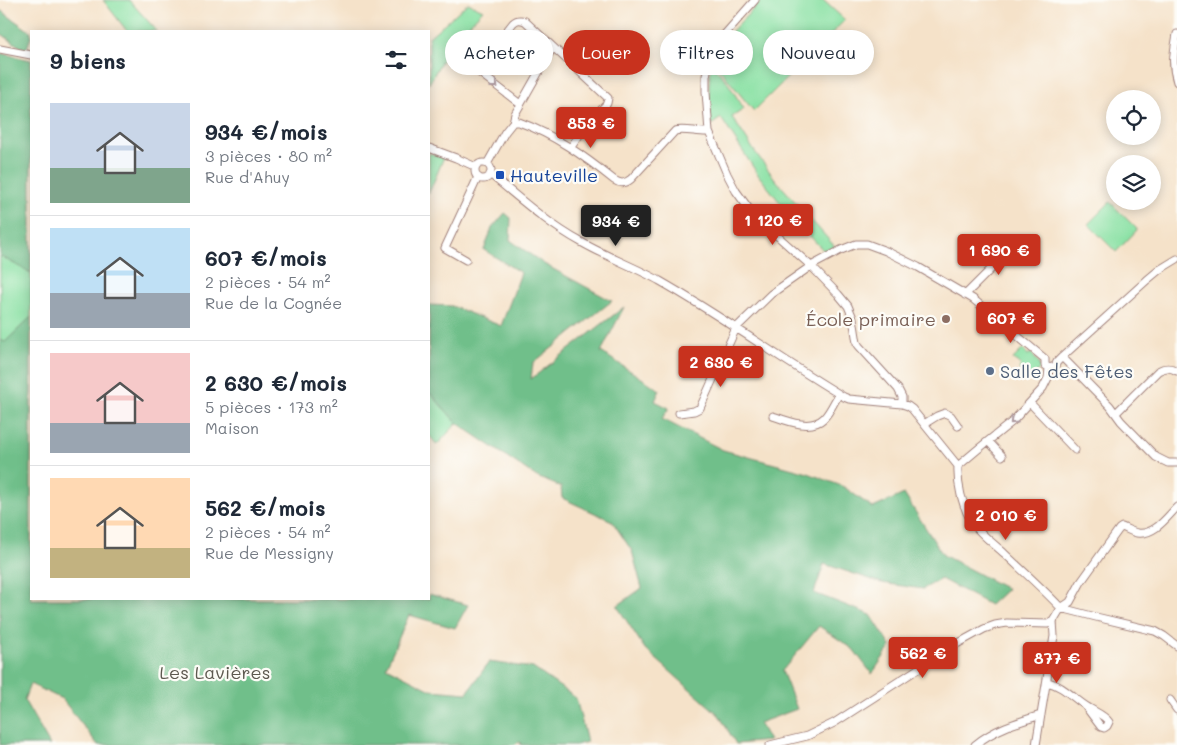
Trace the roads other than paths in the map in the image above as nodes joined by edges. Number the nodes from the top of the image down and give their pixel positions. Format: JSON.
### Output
{"nodes":[{"id":1,"x":755,"y":0,"type":"edge"},
{"id":2,"x":507,"y":30,"type":"edge"},
{"id":3,"x":535,"y":30,"type":"edge"},
{"id":4,"x":1177,"y":34,"type":"edge"},
{"id":5,"x":553,"y":46,"type":"edge"},
{"id":6,"x":0,"y":49,"type":"edge"},
{"id":7,"x":30,"y":55,"type":"edge"},
{"id":8,"x":482,"y":75,"type":"edge"},
{"id":9,"x":536,"y":75,"type":"edge"},
{"id":10,"x":1177,"y":82,"type":"edge"},
{"id":11,"x":520,"y":104,"type":"junction"},
{"id":12,"x":513,"y":122,"type":"junction"},
{"id":13,"x":709,"y":132,"type":"junction"},
{"id":14,"x":571,"y":147,"type":"junction"},
{"id":15,"x":430,"y":148,"type":"edge"},
{"id":16,"x":487,"y":164,"type":"junction"},
{"id":17,"x":476,"y":167,"type":"junction"},
{"id":18,"x":490,"y":174,"type":"junction"},
{"id":19,"x":478,"y":177,"type":"junction"},
{"id":20,"x":1022,"y":244,"type":"dead end"},
{"id":21,"x":1177,"y":259,"type":"edge"},
{"id":22,"x":466,"y":260,"type":"dead end"},
{"id":23,"x":811,"y":266,"type":"junction"},
{"id":24,"x":965,"y":295,"type":"junction"},
{"id":25,"x":736,"y":328,"type":"junction"},
{"id":26,"x":1045,"y":359,"type":"junction"},
{"id":27,"x":1059,"y":360,"type":"junction"},
{"id":28,"x":1050,"y":368,"type":"junction"},
{"id":29,"x":1177,"y":371,"type":"edge"},
{"id":30,"x":839,"y":394,"type":"junction"},
{"id":31,"x":1030,"y":403,"type":"junction"},
{"id":32,"x":902,"y":404,"type":"junction"},
{"id":33,"x":679,"y":413,"type":"dead end"},
{"id":34,"x":1116,"y":413,"type":"junction"},
{"id":35,"x":773,"y":416,"type":"dead end"},
{"id":36,"x":924,"y":424,"type":"junction"},
{"id":37,"x":958,"y":426,"type":"dead end"},
{"id":38,"x":988,"y":441,"type":"junction"},
{"id":39,"x":1074,"y":450,"type":"dead end"},
{"id":40,"x":1002,"y":456,"type":"dead end"},
{"id":41,"x":1177,"y":463,"type":"edge"},
{"id":42,"x":958,"y":466,"type":"junction"},
{"id":43,"x":1177,"y":507,"type":"edge"},
{"id":44,"x":1061,"y":608,"type":"junction"},
{"id":45,"x":1053,"y":621,"type":"junction"},
{"id":46,"x":1177,"y":646,"type":"edge"},
{"id":47,"x":1047,"y":682,"type":"junction"},
{"id":48,"x":1170,"y":700,"type":"dead end"},
{"id":49,"x":1086,"y":707,"type":"dead end"},
{"id":50,"x":1177,"y":710,"type":"edge"},
{"id":51,"x":1042,"y":714,"type":"junction"},
{"id":52,"x":770,"y":745,"type":"edge"},
{"id":53,"x":975,"y":745,"type":"edge"},
{"id":54,"x":1036,"y":745,"type":"edge"}],
"edges":[{"from":1,"to":13,"type":"street"},
{"from":2,"to":3,"type":"street"},
{"from":4,"to":10,"type":"street"},
{"from":5,"to":14,"type":"street"},
{"from":6,"to":7,"type":"street"},
{"from":8,"to":11,"type":"street","one_way":true},
{"from":9,"to":11,"type":"street"},
{"from":11,"to":12,"type":"street"},
{"from":12,"to":14,"type":"street"},
{"from":12,"to":16,"type":"street"},
{"from":13,"to":14,"type":"street"},
{"from":13,"to":23,"type":"street"},
{"from":15,"to":17,"type":"street"},
{"from":16,"to":17,"type":"street"},
{"from":16,"to":18,"type":"street"},
{"from":17,"to":19,"type":"street"},
{"from":18,"to":19,"type":"street"},
{"from":18,"to":25,"type":"street"},
{"from":19,"to":22,"type":"street"},
{"from":20,"to":24,"type":"street"},
{"from":21,"to":27,"type":"street"},
{"from":23,"to":24,"type":"street"},
{"from":23,"to":25,"type":"street"},
{"from":23,"to":32,"type":"street"},
{"from":24,"to":26,"type":"street"},
{"from":25,"to":30,"type":"street"},
{"from":25,"to":33,"type":"street"},
{"from":26,"to":27,"type":"street"},
{"from":26,"to":28,"type":"street"},
{"from":27,"to":28,"type":"street"},
{"from":27,"to":34,"type":"street"},
{"from":28,"to":31,"type":"street"},
{"from":29,"to":34,"type":"street"},
{"from":30,"to":32,"type":"street"},
{"from":30,"to":35,"type":"street"},
{"from":31,"to":38,"type":"street","one_way":true},
{"from":31,"to":39,"type":"street"},
{"from":32,"to":36,"type":"street"},
{"from":34,"to":41,"type":"street"},
{"from":36,"to":37,"type":"street"},
{"from":36,"to":42,"type":"street"},
{"from":38,"to":40,"type":"street"},
{"from":38,"to":42,"type":"street"},
{"from":42,"to":44,"type":"street"},
{"from":43,"to":44,"type":"street"},
{"from":44,"to":45,"type":"street"},
{"from":44,"to":46,"type":"street"},
{"from":45,"to":47,"type":"street"},
{"from":45,"to":52,"type":"street"},
{"from":47,"to":49,"type":"street"},
{"from":47,"to":51,"type":"street"},
{"from":48,"to":50,"type":"street"},
{"from":51,"to":53,"type":"street"},
{"from":51,"to":54,"type":"street"}]}
